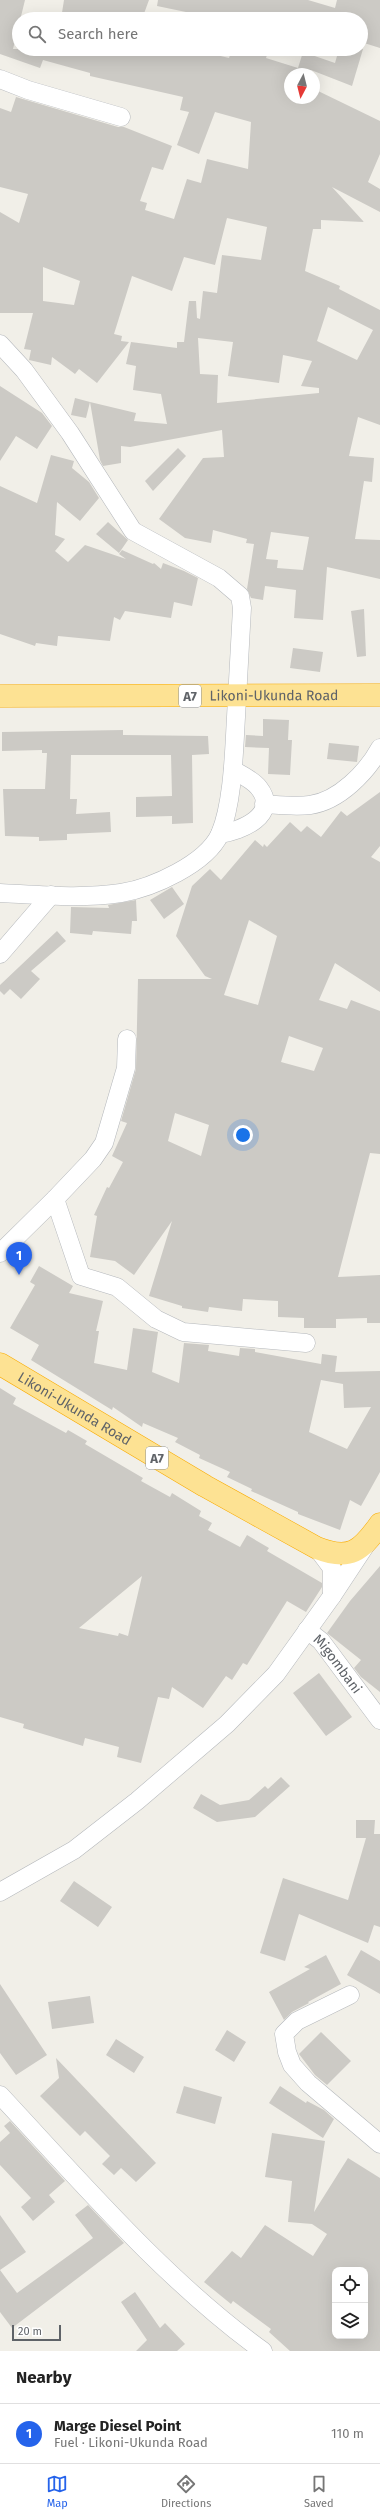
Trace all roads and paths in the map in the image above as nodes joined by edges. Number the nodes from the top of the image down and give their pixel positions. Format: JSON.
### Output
{"nodes":[{"id":1,"x":0,"y":79,"type":"edge"},
{"id":2,"x":122,"y":117,"type":"dead end"},
{"id":3,"x":0,"y":344,"type":"edge"},
{"id":4,"x":380,"y":695,"type":"edge"},
{"id":5,"x":0,"y":696,"type":"edge"},
{"id":6,"x":237,"y":696,"type":"junction"},
{"id":7,"x":380,"y":748,"type":"edge"},
{"id":8,"x":233,"y":770,"type":"junction"},
{"id":9,"x":264,"y":804,"type":"junction"},
{"id":10,"x":220,"y":834,"type":"junction"},
{"id":11,"x":0,"y":893,"type":"edge"},
{"id":12,"x":51,"y":895,"type":"junction"},
{"id":13,"x":0,"y":954,"type":"edge"},
{"id":14,"x":127,"y":1039,"type":"dead end"},
{"id":15,"x":55,"y":1199,"type":"junction"},
{"id":16,"x":0,"y":1253,"type":"edge"},
{"id":17,"x":306,"y":1342,"type":"dead end"},
{"id":18,"x":0,"y":1364,"type":"edge"},
{"id":19,"x":380,"y":1524,"type":"edge"},
{"id":20,"x":367,"y":1542,"type":"junction"},
{"id":21,"x":317,"y":1548,"type":"junction"},
{"id":22,"x":332,"y":1596,"type":"junction"},
{"id":23,"x":307,"y":1630,"type":"junction"},
{"id":24,"x":380,"y":1720,"type":"edge"},
{"id":25,"x":0,"y":1892,"type":"edge"},
{"id":26,"x":350,"y":1995,"type":"dead end"},
{"id":27,"x":0,"y":2095,"type":"edge"},
{"id":28,"x":380,"y":2144,"type":"edge"},
{"id":29,"x":263,"y":2351,"type":"edge"}],
"edges":[{"from":1,"to":2,"type":"street"},
{"from":3,"to":6,"type":"street"},
{"from":4,"to":6,"type":"highway","name":"Likoni-Ukunda Road","number":"A7"},
{"from":5,"to":6,"type":"highway","name":"Likoni-Ukunda Road","number":"A7"},
{"from":6,"to":8,"type":"street"},
{"from":7,"to":9,"type":"street"},
{"from":8,"to":9,"type":"street"},
{"from":8,"to":10,"type":"street"},
{"from":9,"to":10,"type":"street"},
{"from":10,"to":12,"type":"street"},
{"from":11,"to":12,"type":"street"},
{"from":12,"to":13,"type":"street"},
{"from":14,"to":15,"type":"street"},
{"from":15,"to":16,"type":"street"},
{"from":15,"to":17,"type":"street"},
{"from":18,"to":21,"type":"highway","name":"Likoni-Ukunda Road","number":"A7"},
{"from":19,"to":20,"type":"highway","number":"A7"},
{"from":20,"to":21,"type":"highway","number":"A7"},
{"from":20,"to":22,"type":"street"},
{"from":21,"to":22,"type":"street"},
{"from":22,"to":23,"type":"street"},
{"from":23,"to":24,"type":"street","name":"Migombani"},
{"from":23,"to":25,"type":"street"},
{"from":26,"to":28,"type":"street"},
{"from":27,"to":29,"type":"street"}]}
